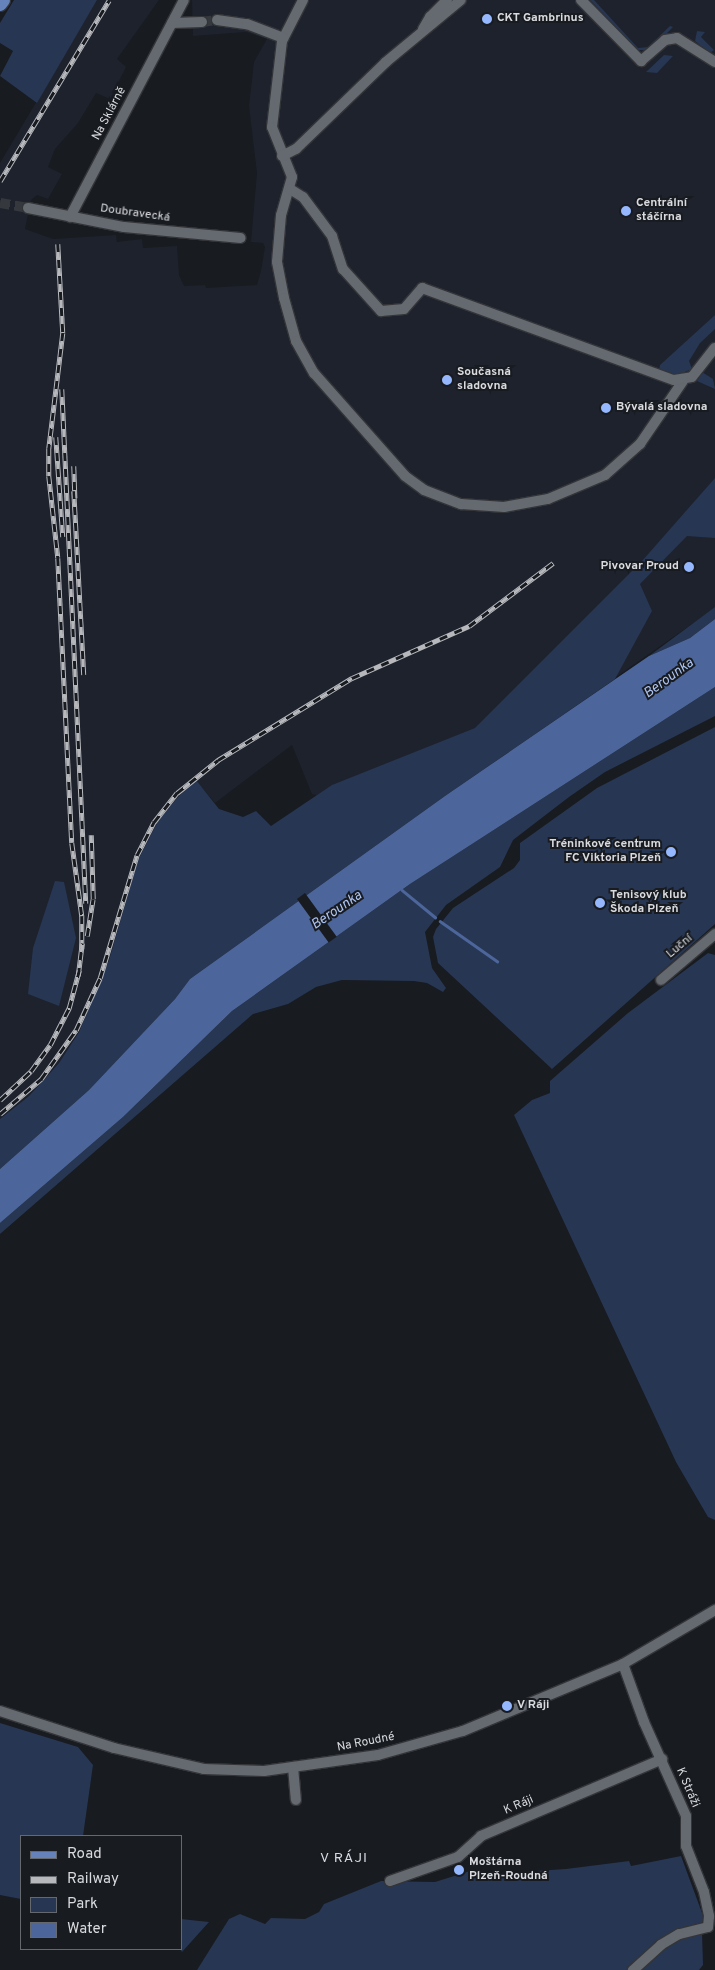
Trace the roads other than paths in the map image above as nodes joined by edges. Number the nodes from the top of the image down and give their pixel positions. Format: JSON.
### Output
{"nodes":[{"id":1,"x":3,"y":0,"type":"edge"},
{"id":2,"x":184,"y":0,"type":"edge"},
{"id":3,"x":303,"y":0,"type":"edge"},
{"id":4,"x":447,"y":0,"type":"edge"},
{"id":5,"x":461,"y":0,"type":"edge"},
{"id":6,"x":581,"y":0,"type":"edge"},
{"id":7,"x":0,"y":4,"type":"edge"},
{"id":8,"x":217,"y":20,"type":"tunnel mouth"},
{"id":9,"x":197,"y":22,"type":"tunnel mouth"},
{"id":10,"x":172,"y":23,"type":"junction"},
{"id":11,"x":423,"y":29,"type":"junction"},
{"id":12,"x":283,"y":38,"type":"junction"},
{"id":13,"x":715,"y":62,"type":"edge"},
{"id":14,"x":282,"y":156,"type":"junction"},
{"id":15,"x":290,"y":189,"type":"junction"},
{"id":16,"x":28,"y":208,"type":"tunnel mouth"},
{"id":17,"x":70,"y":217,"type":"junction"},
{"id":18,"x":240,"y":238,"type":"dead end"},
{"id":19,"x":715,"y":348,"type":"edge"},
{"id":20,"x":683,"y":380,"type":"junction"},
{"id":21,"x":715,"y":934,"type":"edge"},
{"id":22,"x":661,"y":980,"type":"dead end"},
{"id":23,"x":715,"y":1610,"type":"edge"},
{"id":24,"x":623,"y":1664,"type":"junction"},
{"id":25,"x":0,"y":1711,"type":"edge"},
{"id":26,"x":662,"y":1759,"type":"junction"},
{"id":27,"x":293,"y":1767,"type":"junction"},
{"id":28,"x":296,"y":1800,"type":"dead end"},
{"id":29,"x":390,"y":1881,"type":"dead end"},
{"id":30,"x":634,"y":1970,"type":"edge"}],
"edges":[{"from":1,"to":7,"type":"main road"},
{"from":2,"to":10,"type":"street","name":"Na Sklárně"},
{"from":3,"to":12,"type":"street"},
{"from":4,"to":11,"type":"street"},
{"from":5,"to":11,"type":"street"},
{"from":6,"to":13,"type":"street"},
{"from":8,"to":12,"type":"street"},
{"from":9,"to":10,"type":"street"},
{"from":10,"to":17,"type":"street","name":"Na Sklárně"},
{"from":11,"to":14,"type":"street"},
{"from":12,"to":14,"type":"street"},
{"from":14,"to":15,"type":"street"},
{"from":15,"to":20,"type":"street"},
{"from":15,"to":20,"type":"street"},
{"from":16,"to":17,"type":"street","name":"Doubravecká"},
{"from":17,"to":18,"type":"street","name":"Doubravecká"},
{"from":19,"to":20,"type":"street"},
{"from":21,"to":22,"type":"street","name":"Luční"},
{"from":23,"to":24,"type":"street","name":"Na Roudné"},
{"from":24,"to":26,"type":"street","name":"K Stráži"},
{"from":24,"to":27,"type":"street","name":"Na Roudné"},
{"from":25,"to":27,"type":"street","name":"Na Roudné"},
{"from":26,"to":29,"type":"street","name":"K Ráji"},
{"from":26,"to":30,"type":"street","name":"K Stráži"},
{"from":27,"to":28,"type":"street"}]}
